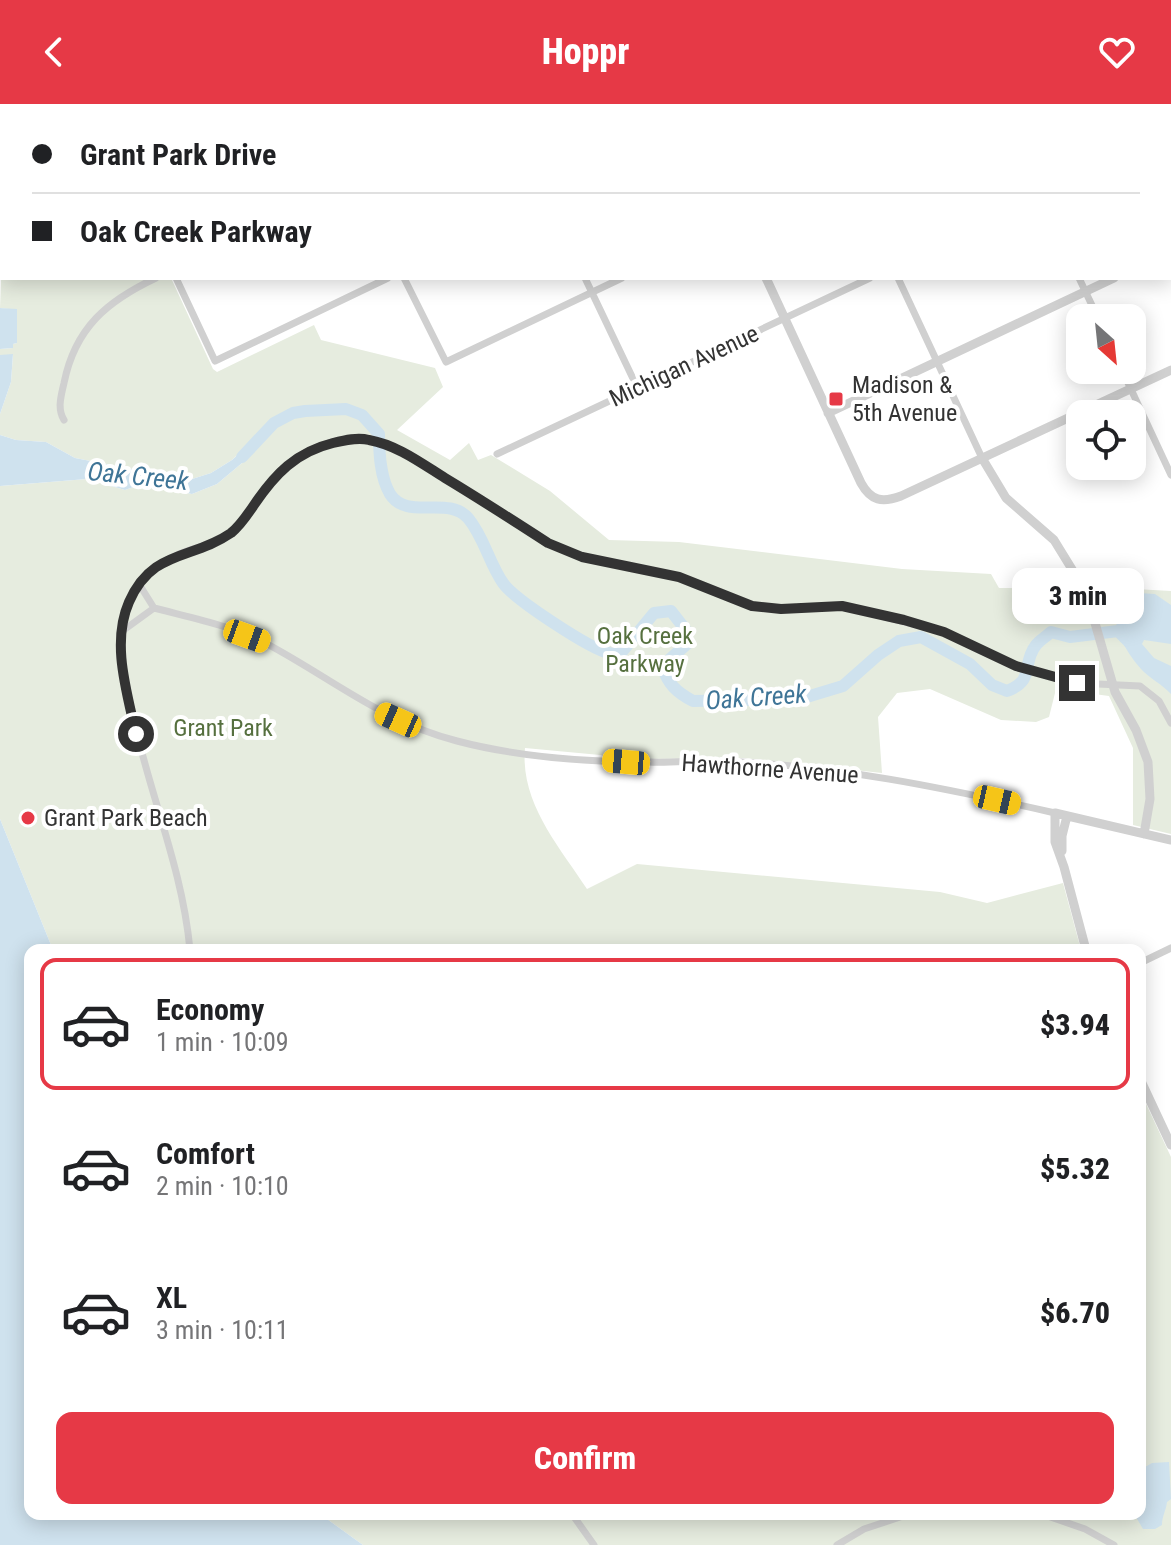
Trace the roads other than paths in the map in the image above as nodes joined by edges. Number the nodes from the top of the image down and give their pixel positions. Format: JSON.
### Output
{"nodes":[{"id":1,"x":152,"y":280,"type":"edge"},
{"id":2,"x":177,"y":280,"type":"edge"},
{"id":3,"x":384,"y":280,"type":"edge"},
{"id":4,"x":405,"y":280,"type":"edge"},
{"id":5,"x":586,"y":280,"type":"edge"},
{"id":6,"x":618,"y":280,"type":"edge"},
{"id":7,"x":767,"y":280,"type":"edge"},
{"id":8,"x":866,"y":280,"type":"edge"},
{"id":9,"x":899,"y":280,"type":"edge"},
{"id":10,"x":1080,"y":280,"type":"edge"},
{"id":11,"x":1110,"y":280,"type":"edge"},
{"id":12,"x":1086,"y":292,"type":"junction"},
{"id":13,"x":592,"y":293,"type":"junction"},
{"id":14,"x":1092,"y":304,"type":"edge"},
{"id":15,"x":785,"y":318,"type":"junction"},
{"id":16,"x":936,"y":362,"type":"junction"},
{"id":17,"x":1171,"y":370,"type":"edge"},
{"id":18,"x":1129,"y":384,"type":"edge"},
{"id":19,"x":637,"y":387,"type":"junction"},
{"id":20,"x":1131,"y":389,"type":"junction"},
{"id":21,"x":828,"y":413,"type":"junction"},
{"id":22,"x":64,"y":420,"type":"dead end"},
{"id":23,"x":497,"y":454,"type":"dead end"},
{"id":24,"x":982,"y":458,"type":"junction"},
{"id":25,"x":1171,"y":475,"type":"edge"},
{"id":26,"x":139,"y":584,"type":"junction"},
{"id":27,"x":154,"y":608,"type":"junction"},
{"id":28,"x":121,"y":632,"type":"junction"},
{"id":29,"x":1112,"y":684,"type":"junction"},
{"id":30,"x":1171,"y":723,"type":"edge"},
{"id":31,"x":1055,"y":813,"type":"junction"},
{"id":32,"x":1067,"y":816,"type":"junction"},
{"id":33,"x":1144,"y":834,"type":"junction"},
{"id":34,"x":1171,"y":840,"type":"edge"},
{"id":35,"x":1064,"y":867,"type":"junction"},
{"id":36,"x":189,"y":944,"type":"edge"},
{"id":37,"x":1084,"y":944,"type":"edge"},
{"id":38,"x":1171,"y":948,"type":"edge"},
{"id":39,"x":1146,"y":960,"type":"edge"},
{"id":40,"x":1146,"y":1092,"type":"edge"},
{"id":41,"x":1171,"y":1145,"type":"edge"},
{"id":42,"x":576,"y":1520,"type":"edge"},
{"id":43,"x":891,"y":1520,"type":"edge"},
{"id":44,"x":1059,"y":1520,"type":"edge"},
{"id":45,"x":594,"y":1545,"type":"edge"},
{"id":46,"x":837,"y":1545,"type":"edge"},
{"id":47,"x":1114,"y":1545,"type":"edge"}],
"edges":[{"from":1,"to":22,"type":"street"},
{"from":2,"to":3,"type":"street"},
{"from":4,"to":13,"type":"street"},
{"from":5,"to":13,"type":"street"},
{"from":6,"to":13,"type":"street"},
{"from":7,"to":15,"type":"street"},
{"from":8,"to":15,"type":"street","name":"Michigan Avenue"},
{"from":9,"to":16,"type":"street"},
{"from":10,"to":12,"type":"street"},
{"from":11,"to":12,"type":"street"},
{"from":12,"to":14,"type":"street"},
{"from":12,"to":16,"type":"street"},
{"from":13,"to":19,"type":"street"},
{"from":15,"to":19,"type":"street","name":"Michigan Avenue"},
{"from":15,"to":21,"type":"street"},
{"from":16,"to":21,"type":"street"},
{"from":16,"to":24,"type":"street"},
{"from":17,"to":20,"type":"street"},
{"from":18,"to":20,"type":"street"},
{"from":19,"to":23,"type":"street","name":"Michigan Avenue"},
{"from":20,"to":24,"type":"street"},
{"from":20,"to":25,"type":"street"},
{"from":21,"to":24,"type":"street"},
{"from":24,"to":29,"type":"street"},
{"from":26,"to":27,"type":"street"},
{"from":26,"to":28,"type":"street"},
{"from":26,"to":29,"type":"street"},
{"from":27,"to":28,"type":"street"},
{"from":27,"to":31,"type":"street","name":"Hawthorne Avenue"},
{"from":28,"to":36,"type":"street"},
{"from":29,"to":30,"type":"street"},
{"from":29,"to":33,"type":"street"},
{"from":31,"to":32,"type":"street","name":"Hawthorne Avenue"},
{"from":31,"to":35,"type":"street"},
{"from":32,"to":33,"type":"street","name":"Hawthorne Avenue"},
{"from":32,"to":35,"type":"street"},
{"from":33,"to":34,"type":"street","name":"Hawthorne Avenue"},
{"from":35,"to":37,"type":"street"},
{"from":38,"to":39,"type":"street"},
{"from":40,"to":41,"type":"street"},
{"from":42,"to":45,"type":"street"},
{"from":43,"to":46,"type":"street"},
{"from":44,"to":47,"type":"street"}]}
